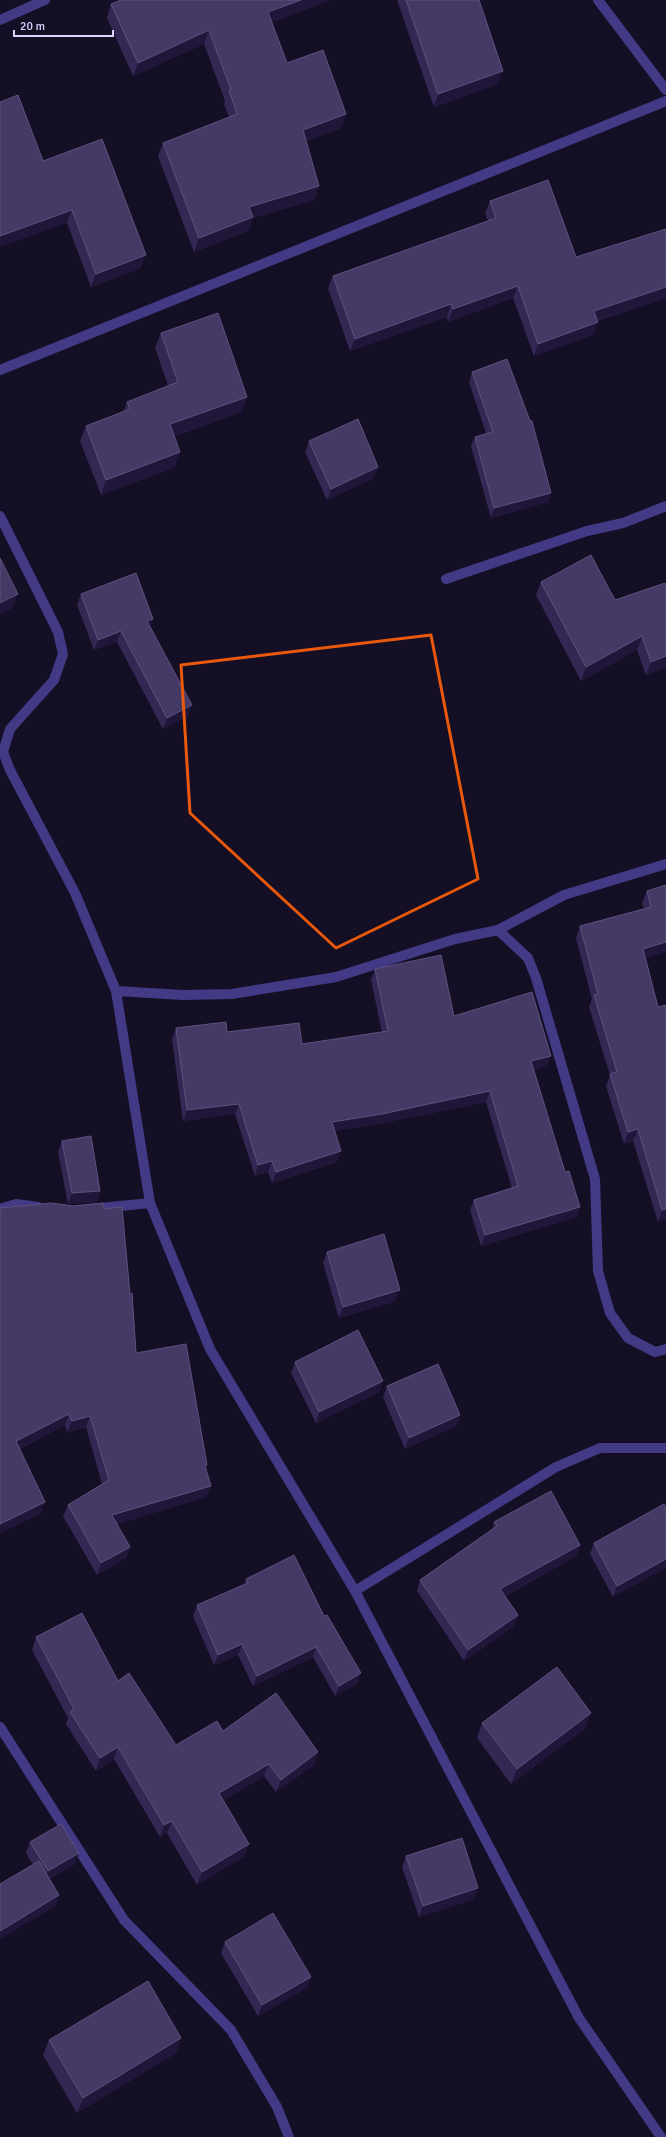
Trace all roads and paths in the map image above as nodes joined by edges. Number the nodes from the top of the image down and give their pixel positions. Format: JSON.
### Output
{"nodes":[{"id":1,"x":44,"y":0,"type":"edge"},
{"id":2,"x":598,"y":0,"type":"edge"},
{"id":3,"x":0,"y":20,"type":"edge"},
{"id":4,"x":666,"y":90,"type":"edge"},
{"id":5,"x":666,"y":101,"type":"edge"},
{"id":6,"x":0,"y":370,"type":"edge"},
{"id":7,"x":666,"y":506,"type":"edge"},
{"id":8,"x":0,"y":516,"type":"edge"},
{"id":9,"x":446,"y":579,"type":"dead end"},
{"id":10,"x":666,"y":864,"type":"edge"},
{"id":11,"x":498,"y":930,"type":"junction"},
{"id":12,"x":116,"y":991,"type":"junction"},
{"id":13,"x":150,"y":1203,"type":"junction"},
{"id":14,"x":46,"y":1208,"type":"edge"},
{"id":15,"x":0,"y":1209,"type":"edge"},
{"id":16,"x":83,"y":1209,"type":"edge"},
{"id":17,"x":666,"y":1349,"type":"edge"},
{"id":18,"x":666,"y":1448,"type":"edge"},
{"id":19,"x":355,"y":1591,"type":"junction"},
{"id":20,"x":0,"y":1727,"type":"edge"},
{"id":21,"x":289,"y":2137,"type":"edge"},
{"id":22,"x":661,"y":2137,"type":"edge"}],
"edges":[{"from":1,"to":3,"type":"street"},
{"from":2,"to":4,"type":"street"},
{"from":5,"to":6,"type":"street"},
{"from":7,"to":9,"type":"street"},
{"from":8,"to":12,"type":"street"},
{"from":10,"to":11,"type":"street"},
{"from":11,"to":12,"type":"street"},
{"from":11,"to":17,"type":"street"},
{"from":12,"to":13,"type":"street"},
{"from":13,"to":16,"type":"street"},
{"from":13,"to":19,"type":"street"},
{"from":14,"to":15,"type":"street"},
{"from":18,"to":19,"type":"street"},
{"from":19,"to":22,"type":"street"},
{"from":20,"to":21,"type":"street"}]}
